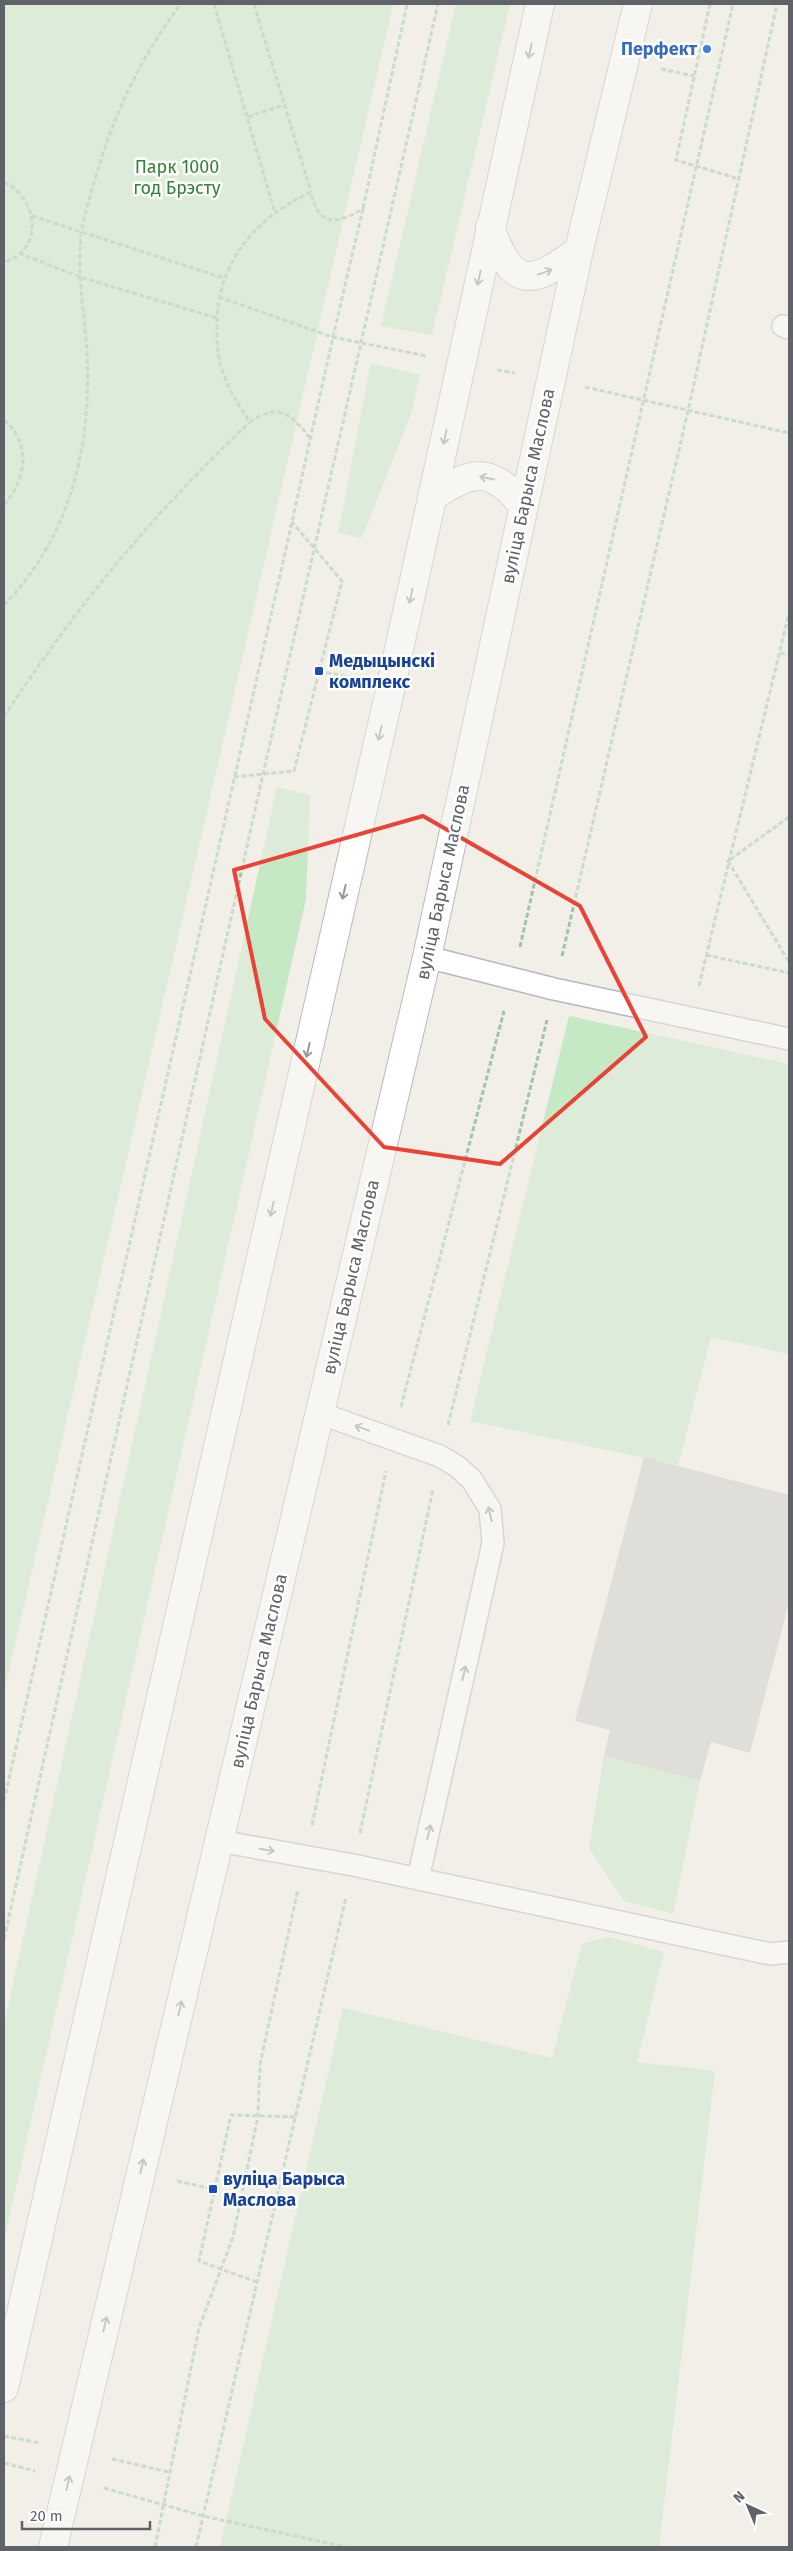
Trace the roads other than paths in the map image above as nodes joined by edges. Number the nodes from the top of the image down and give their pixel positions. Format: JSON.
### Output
{"nodes":[{"id":1,"x":540,"y":4,"type":"edge"},
{"id":2,"x":638,"y":4,"type":"edge"},
{"id":3,"x":490,"y":227,"type":"junction"},
{"id":4,"x":579,"y":250,"type":"junction"},
{"id":5,"x":432,"y":497,"type":"junction"},
{"id":6,"x":524,"y":508,"type":"junction"},
{"id":7,"x":427,"y":957,"type":"junction"},
{"id":8,"x":789,"y":1039,"type":"edge"},
{"id":9,"x":319,"y":1413,"type":"junction"},
{"id":10,"x":219,"y":1841,"type":"junction"},
{"id":11,"x":418,"y":1879,"type":"junction"},
{"id":12,"x":789,"y":1952,"type":"edge"},
{"id":13,"x":4,"y":2388,"type":"edge"},
{"id":14,"x":53,"y":2547,"type":"edge"}],
"edges":[{"from":1,"to":3,"type":"main road","one_way":true},
{"from":2,"to":4,"type":"main road","name":"вуліца Барыса Маслова"},
{"from":3,"to":4,"type":"main road","one_way":true},
{"from":3,"to":5,"type":"main road","one_way":true},
{"from":4,"to":6,"type":"main road","name":"вуліца Барыса Маслова"},
{"from":6,"to":5,"type":"main road","one_way":true},
{"from":5,"to":13,"type":"main road","one_way":true},
{"from":6,"to":7,"type":"main road","name":"вуліца Барыса Маслова"},
{"from":7,"to":8,"type":"lane"},
{"from":7,"to":9,"type":"main road","name":"вуліца Барыса Маслова"},
{"from":9,"to":10,"type":"main road","name":"вуліца Барыса Маслова"},
{"from":11,"to":9,"type":"lane","one_way":true},
{"from":10,"to":11,"type":"lane","one_way":true},
{"from":14,"to":10,"type":"main road","name":"вуліца Барыса Маслова","one_way":true},
{"from":11,"to":12,"type":"lane"}]}
